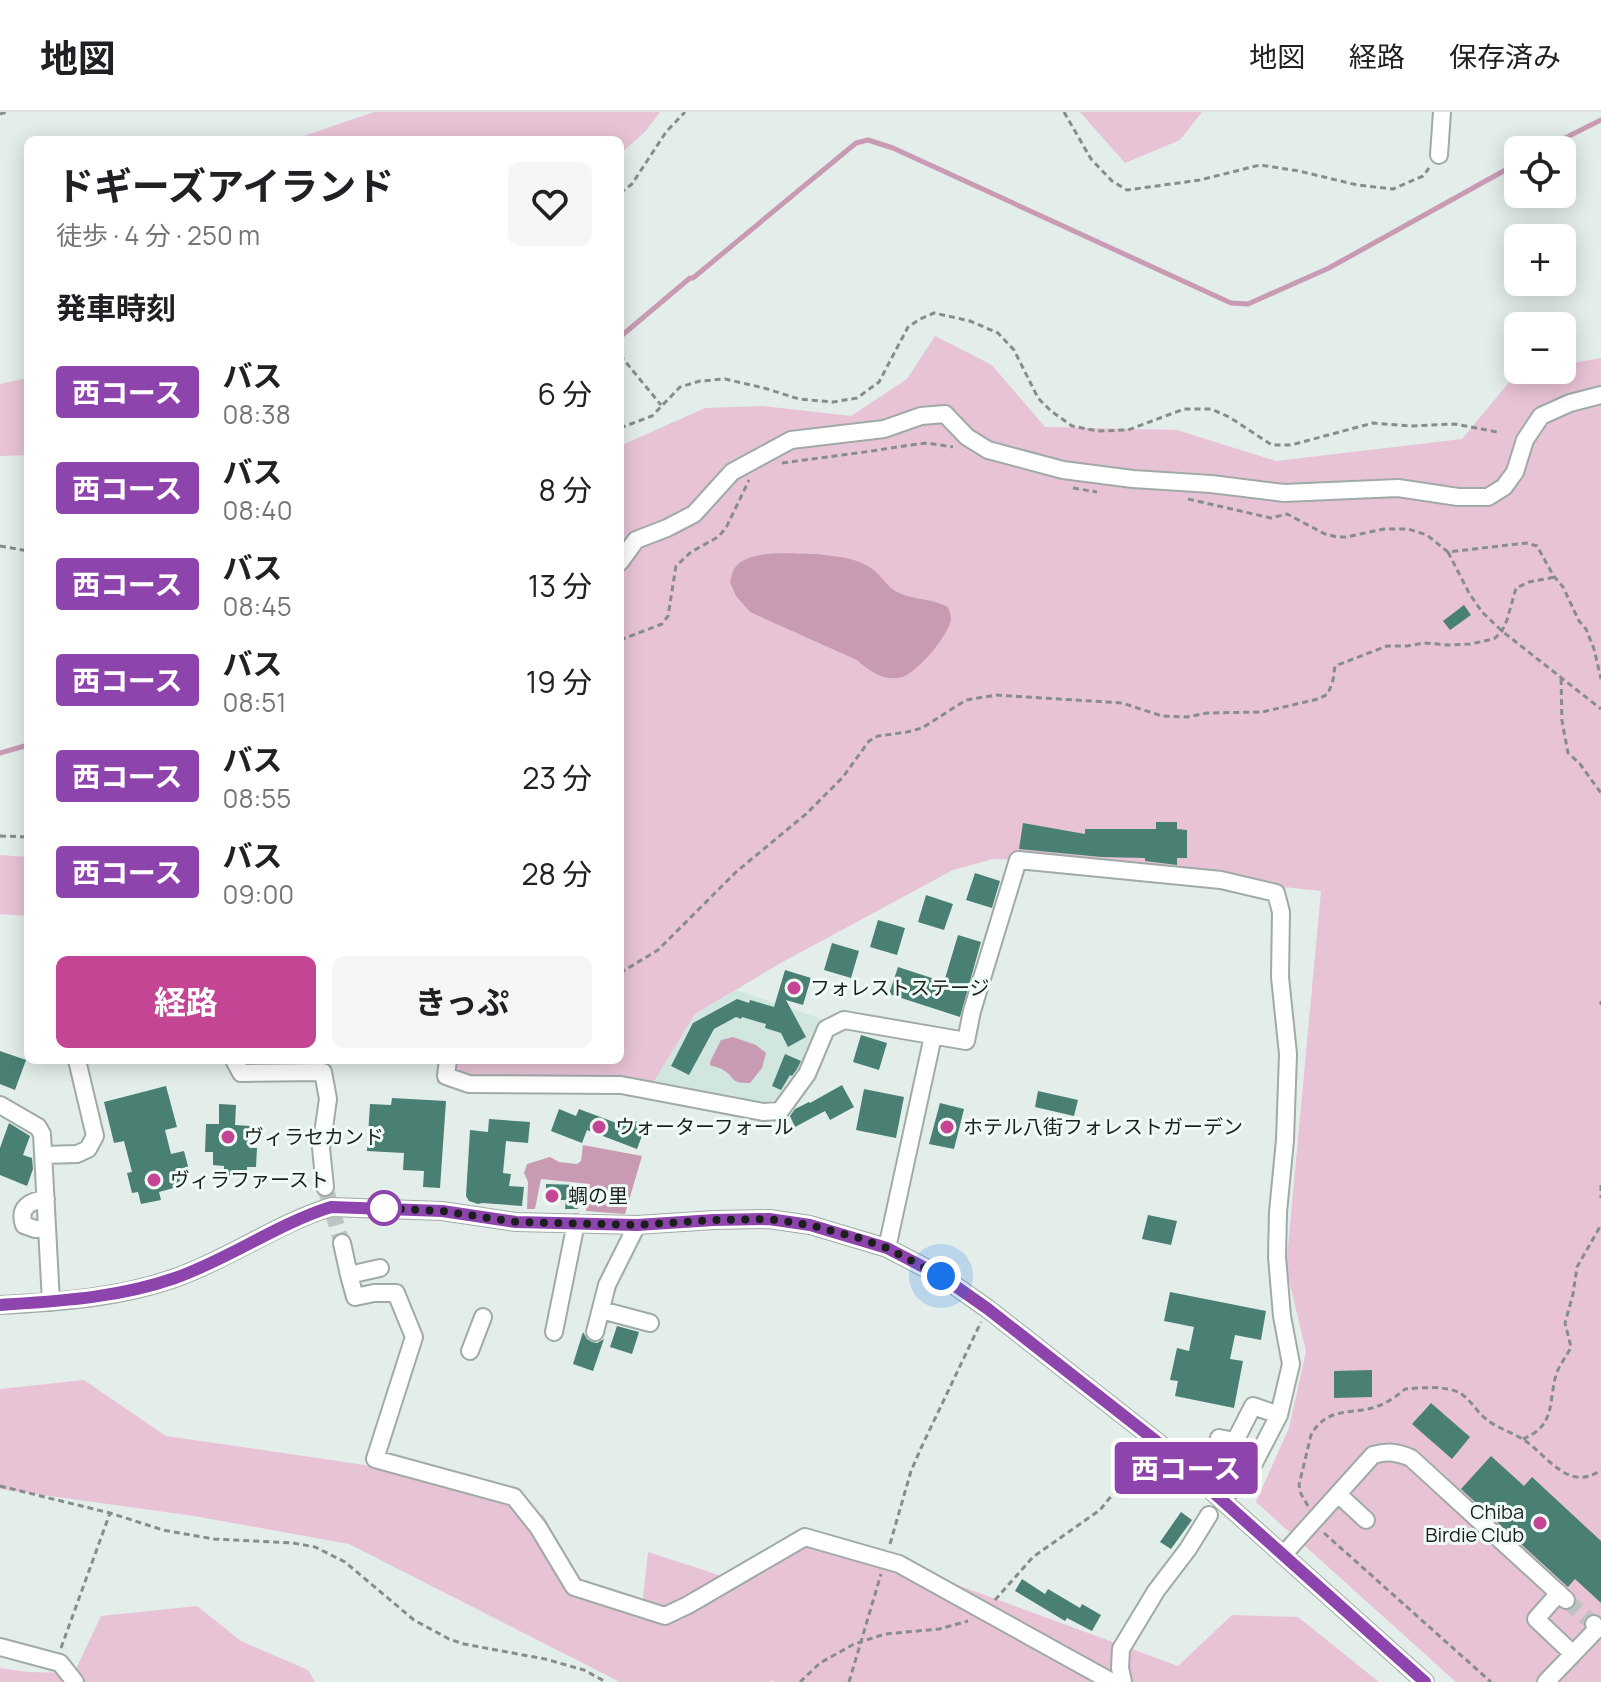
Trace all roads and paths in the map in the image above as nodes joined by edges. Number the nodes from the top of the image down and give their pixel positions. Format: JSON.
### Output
{"nodes":[{"id":1,"x":7,"y":112,"type":"edge"},
{"id":2,"x":685,"y":112,"type":"edge"},
{"id":3,"x":1064,"y":112,"type":"edge"},
{"id":4,"x":1442,"y":112,"type":"edge"},
{"id":5,"x":0,"y":114,"type":"edge"},
{"id":6,"x":1439,"y":155,"type":"joint"},
{"id":7,"x":624,"y":190,"type":"edge"},
{"id":8,"x":624,"y":360,"type":"edge"},
{"id":9,"x":1601,"y":395,"type":"edge"},
{"id":10,"x":662,"y":407,"type":"junction"},
{"id":11,"x":624,"y":426,"type":"edge"},
{"id":12,"x":1497,"y":432,"type":"dead end"},
{"id":13,"x":957,"y":447,"type":"dead end"},
{"id":14,"x":769,"y":465,"type":"dead end"},
{"id":15,"x":756,"y":470,"type":"dead end"},
{"id":16,"x":1072,"y":488,"type":"dead end"},
{"id":17,"x":1101,"y":492,"type":"dead end"},
{"id":18,"x":1186,"y":499,"type":"dead end"},
{"id":19,"x":0,"y":546,"type":"edge"},
{"id":20,"x":24,"y":550,"type":"edge"},
{"id":21,"x":1448,"y":552,"type":"junction"},
{"id":22,"x":624,"y":556,"type":"edge"},
{"id":23,"x":1555,"y":577,"type":"junction"},
{"id":24,"x":1502,"y":631,"type":"junction"},
{"id":25,"x":624,"y":638,"type":"edge"},
{"id":26,"x":1561,"y":679,"type":"junction"},
{"id":27,"x":1601,"y":679,"type":"edge"},
{"id":28,"x":1601,"y":709,"type":"edge"},
{"id":29,"x":1601,"y":793,"type":"edge"},
{"id":30,"x":0,"y":836,"type":"edge"},
{"id":31,"x":24,"y":837,"type":"edge"},
{"id":32,"x":624,"y":971,"type":"edge"},
{"id":33,"x":933,"y":1036,"type":"junction"},
{"id":34,"x":78,"y":1064,"type":"edge"},
{"id":35,"x":236,"y":1064,"type":"edge"},
{"id":36,"x":448,"y":1064,"type":"edge"},
{"id":37,"x":0,"y":1105,"type":"edge"},
{"id":38,"x":44,"y":1155,"type":"junction"},
{"id":39,"x":1601,"y":1185,"type":"edge"},
{"id":40,"x":325,"y":1187,"type":"tunnel mouth"},
{"id":41,"x":1601,"y":1198,"type":"edge"},
{"id":42,"x":46,"y":1199,"type":"junction"},
{"id":43,"x":576,"y":1223,"type":"junction"},
{"id":44,"x":637,"y":1225,"type":"junction"},
{"id":45,"x":1601,"y":1225,"type":"edge"},
{"id":46,"x":47,"y":1229,"type":"junction"},
{"id":47,"x":342,"y":1243,"type":"tunnel mouth"},
{"id":48,"x":887,"y":1248,"type":"junction"},
{"id":49,"x":380,"y":1268,"type":"dead end"},
{"id":50,"x":349,"y":1275,"type":"junction"},
{"id":51,"x":51,"y":1302,"type":"junction"},
{"id":52,"x":0,"y":1305,"type":"edge"},
{"id":53,"x":988,"y":1309,"type":"junction"},
{"id":54,"x":601,"y":1310,"type":"junction"},
{"id":55,"x":483,"y":1317,"type":"dead end"},
{"id":56,"x":650,"y":1323,"type":"dead end"},
{"id":57,"x":554,"y":1332,"type":"dead end"},
{"id":58,"x":595,"y":1332,"type":"dead end"},
{"id":59,"x":470,"y":1351,"type":"dead end"},
{"id":60,"x":1279,"y":1415,"type":"junction"},
{"id":61,"x":1219,"y":1438,"type":"dead end"},
{"id":62,"x":1523,"y":1439,"type":"junction"},
{"id":63,"x":1156,"y":1441,"type":"junction"},
{"id":64,"x":1601,"y":1470,"type":"edge"},
{"id":65,"x":0,"y":1486,"type":"edge"},
{"id":66,"x":1232,"y":1490,"type":"dead end"},
{"id":67,"x":1338,"y":1494,"type":"junction"},
{"id":68,"x":110,"y":1513,"type":"junction"},
{"id":69,"x":1209,"y":1515,"type":"dead end"},
{"id":70,"x":1317,"y":1517,"type":"junction"},
{"id":71,"x":1366,"y":1520,"type":"dead end"},
{"id":72,"x":889,"y":1546,"type":"dead end"},
{"id":73,"x":1283,"y":1555,"type":"junction"},
{"id":74,"x":885,"y":1561,"type":"dead end"},
{"id":75,"x":993,"y":1603,"type":"dead end"},
{"id":76,"x":970,"y":1620,"type":"dead end"},
{"id":77,"x":1594,"y":1624,"type":"dead end"},
{"id":78,"x":0,"y":1647,"type":"edge"},
{"id":79,"x":1573,"y":1654,"type":"junction"},
{"id":80,"x":60,"y":1663,"type":"junction"},
{"id":81,"x":75,"y":1682,"type":"edge"},
{"id":82,"x":606,"y":1682,"type":"edge"},
{"id":83,"x":800,"y":1682,"type":"edge"},
{"id":84,"x":849,"y":1682,"type":"edge"},
{"id":85,"x":1112,"y":1682,"type":"edge"},
{"id":86,"x":1123,"y":1682,"type":"edge"},
{"id":87,"x":1425,"y":1682,"type":"edge"},
{"id":88,"x":1491,"y":1682,"type":"edge"},
{"id":89,"x":1546,"y":1682,"type":"edge"}],
"edges":[{"from":1,"to":5,"type":"path"},
{"from":2,"to":7,"type":"path"},
{"from":3,"to":6,"type":"path"},
{"from":4,"to":6,"type":"street"},
{"from":8,"to":10,"type":"path"},
{"from":9,"to":22,"type":"street"},
{"from":10,"to":11,"type":"path"},
{"from":10,"to":12,"type":"path"},
{"from":13,"to":14,"type":"path"},
{"from":15,"to":25,"type":"path"},
{"from":16,"to":17,"type":"path"},
{"from":18,"to":21,"type":"path"},
{"from":19,"to":20,"type":"path"},
{"from":21,"to":23,"type":"path"},
{"from":21,"to":24,"type":"path"},
{"from":23,"to":24,"type":"path"},
{"from":23,"to":27,"type":"path"},
{"from":24,"to":26,"type":"path"},
{"from":24,"to":32,"type":"path"},
{"from":26,"to":28,"type":"path"},
{"from":26,"to":29,"type":"path"},
{"from":30,"to":31,"type":"path"},
{"from":33,"to":36,"type":"street"},
{"from":33,"to":48,"type":"street"},
{"from":33,"to":60,"type":"street"},
{"from":34,"to":38,"type":"street"},
{"from":35,"to":40,"type":"street"},
{"from":37,"to":38,"type":"street"},
{"from":38,"to":42,"type":"street"},
{"from":39,"to":41,"type":"path"},
{"from":42,"to":46,"type":"street"},
{"from":42,"to":46,"type":"street"},
{"from":43,"to":44,"type":"street"},
{"from":43,"to":51,"type":"street"},
{"from":43,"to":57,"type":"street"},
{"from":44,"to":48,"type":"street"},
{"from":44,"to":54,"type":"street"},
{"from":45,"to":62,"type":"path"},
{"from":46,"to":51,"type":"street"},
{"from":47,"to":50,"type":"street"},
{"from":48,"to":53,"type":"street"},
{"from":49,"to":50,"type":"street"},
{"from":50,"to":85,"type":"street"},
{"from":51,"to":52,"type":"street"},
{"from":53,"to":63,"type":"street"},
{"from":53,"to":72,"type":"path"},
{"from":54,"to":56,"type":"street"},
{"from":54,"to":58,"type":"street"},
{"from":55,"to":59,"type":"street"},
{"from":60,"to":61,"type":"street"},
{"from":60,"to":66,"type":"street"},
{"from":62,"to":64,"type":"path"},
{"from":62,"to":70,"type":"path"},
{"from":63,"to":73,"type":"street"},
{"from":63,"to":75,"type":"path"},
{"from":65,"to":68,"type":"path"},
{"from":67,"to":70,"type":"street"},
{"from":67,"to":71,"type":"street"},
{"from":67,"to":79,"type":"street"},
{"from":68,"to":80,"type":"path"},
{"from":68,"to":82,"type":"path"},
{"from":69,"to":86,"type":"street"},
{"from":70,"to":73,"type":"street"},
{"from":70,"to":88,"type":"path"},
{"from":73,"to":87,"type":"street"},
{"from":74,"to":84,"type":"path"},
{"from":76,"to":83,"type":"path"},
{"from":77,"to":79,"type":"street"},
{"from":78,"to":80,"type":"street"},
{"from":79,"to":89,"type":"street"},
{"from":80,"to":81,"type":"street"}]}
